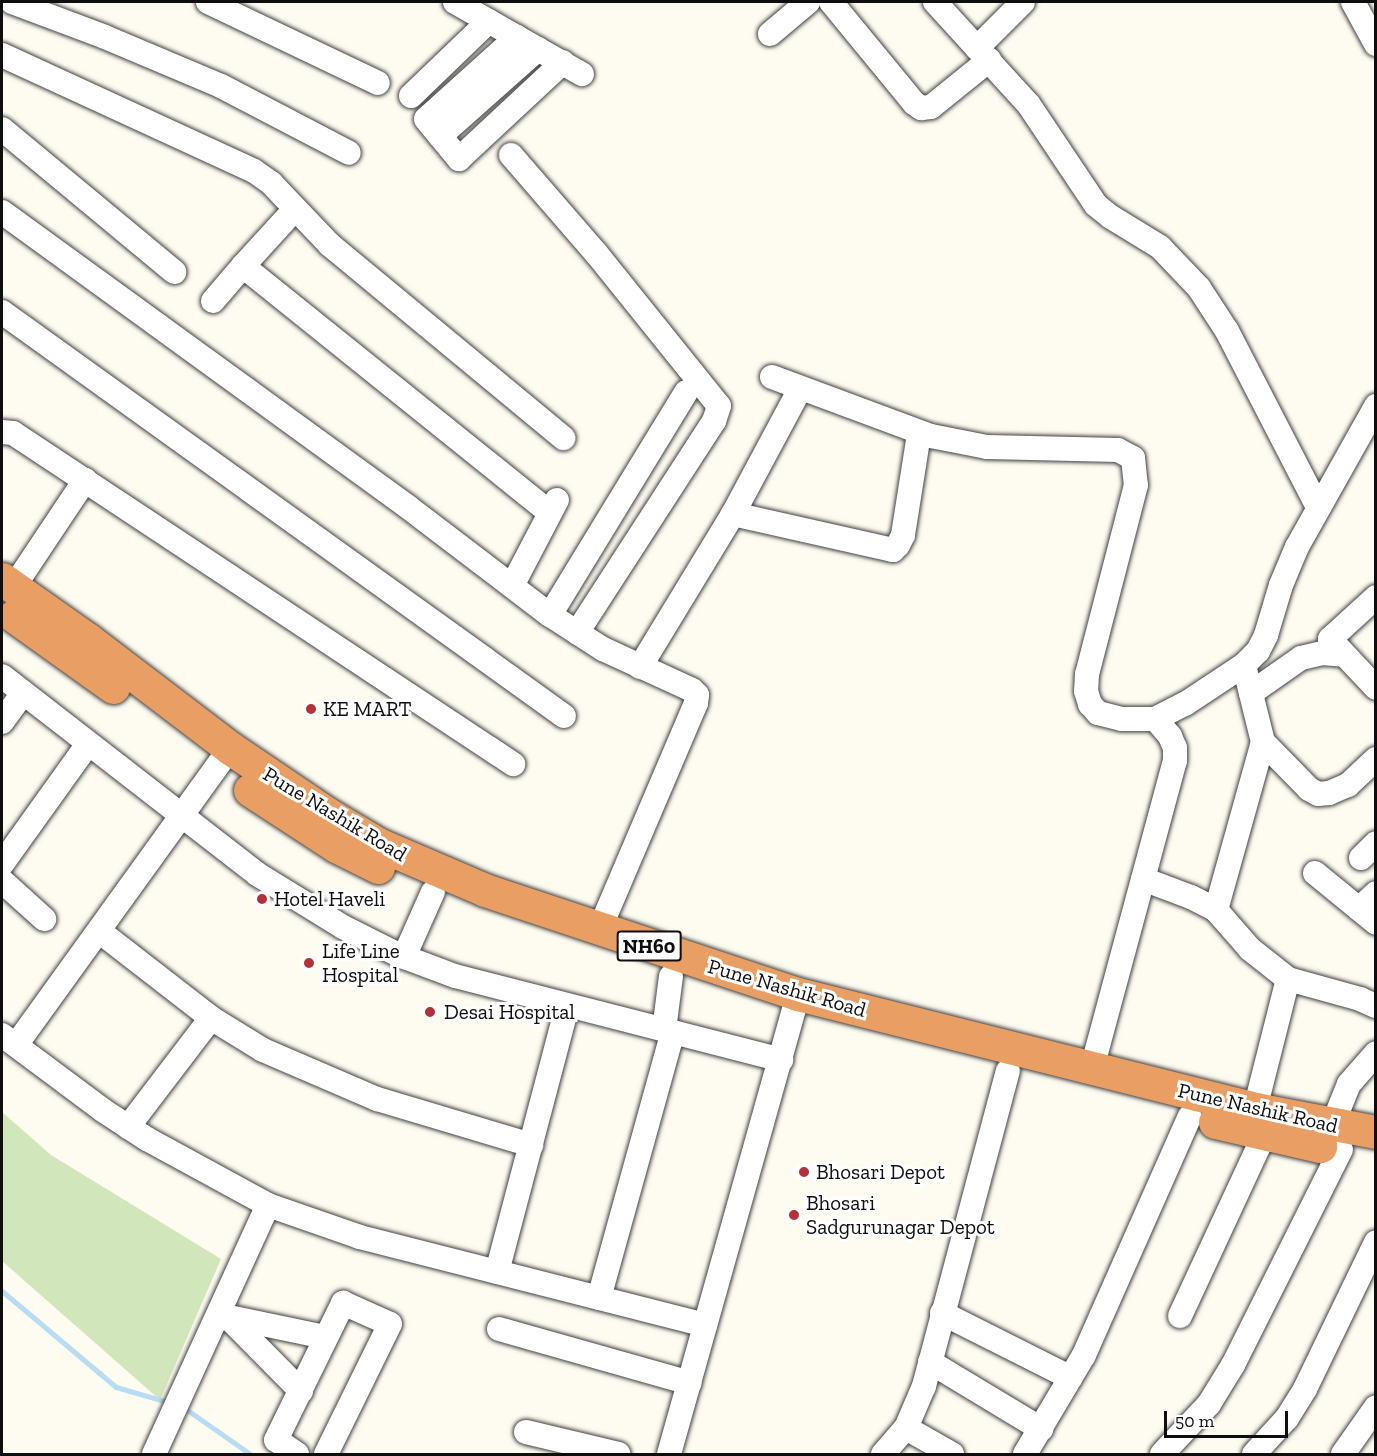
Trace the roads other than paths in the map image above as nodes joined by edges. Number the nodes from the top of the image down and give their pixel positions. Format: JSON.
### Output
{"nodes":[{"id":1,"x":12,"y":2,"type":"edge"},
{"id":2,"x":208,"y":2,"type":"edge"},
{"id":3,"x":454,"y":2,"type":"edge"},
{"id":4,"x":808,"y":2,"type":"edge"},
{"id":5,"x":831,"y":2,"type":"edge"},
{"id":6,"x":935,"y":2,"type":"edge"},
{"id":7,"x":1023,"y":2,"type":"edge"},
{"id":8,"x":1353,"y":2,"type":"edge"},
{"id":9,"x":489,"y":21,"type":"junction"},
{"id":10,"x":770,"y":34,"type":"dead end"},
{"id":11,"x":517,"y":37,"type":"junction"},
{"id":12,"x":1376,"y":44,"type":"edge"},
{"id":13,"x":538,"y":49,"type":"junction"},
{"id":14,"x":983,"y":54,"type":"junction"},
{"id":15,"x":2,"y":55,"type":"edge"},
{"id":16,"x":378,"y":83,"type":"dead end"},
{"id":17,"x":411,"y":96,"type":"dead end"},
{"id":18,"x":2,"y":129,"type":"edge"},
{"id":19,"x":440,"y":136,"type":"junction"},
{"id":20,"x":349,"y":153,"type":"dead end"},
{"id":21,"x":511,"y":154,"type":"dead end"},
{"id":22,"x":295,"y":209,"type":"junction"},
{"id":23,"x":2,"y":212,"type":"edge"},
{"id":24,"x":243,"y":266,"type":"junction"},
{"id":25,"x":174,"y":272,"type":"dead end"},
{"id":26,"x":213,"y":301,"type":"dead end"},
{"id":27,"x":2,"y":312,"type":"edge"},
{"id":28,"x":772,"y":377,"type":"dead end"},
{"id":29,"x":800,"y":389,"type":"junction"},
{"id":30,"x":686,"y":392,"type":"dead end"},
{"id":31,"x":1376,"y":406,"type":"edge"},
{"id":32,"x":2,"y":432,"type":"edge"},
{"id":33,"x":919,"y":434,"type":"junction"},
{"id":34,"x":563,"y":438,"type":"dead end"},
{"id":35,"x":85,"y":480,"type":"junction"},
{"id":36,"x":1318,"y":507,"type":"junction"},
{"id":37,"x":733,"y":514,"type":"junction"},
{"id":38,"x":512,"y":586,"type":"junction"},
{"id":39,"x":6,"y":591,"type":"edge"},
{"id":40,"x":1376,"y":597,"type":"edge"},
{"id":41,"x":550,"y":615,"type":"junction"},
{"id":42,"x":577,"y":633,"type":"junction"},
{"id":43,"x":1344,"y":655,"type":"junction"},
{"id":44,"x":1244,"y":665,"type":"junction"},
{"id":45,"x":640,"y":667,"type":"junction"},
{"id":46,"x":2,"y":676,"type":"edge"},
{"id":47,"x":1376,"y":688,"type":"edge"},
{"id":48,"x":23,"y":693,"type":"junction"},
{"id":49,"x":1251,"y":693,"type":"junction"},
{"id":50,"x":564,"y":716,"type":"dead end"},
{"id":51,"x":1155,"y":719,"type":"junction"},
{"id":52,"x":2,"y":722,"type":"edge"},
{"id":53,"x":1263,"y":742,"type":"junction"},
{"id":54,"x":88,"y":744,"type":"junction"},
{"id":55,"x":223,"y":757,"type":"junction"},
{"id":56,"x":1376,"y":759,"type":"edge"},
{"id":57,"x":513,"y":764,"type":"dead end"},
{"id":58,"x":182,"y":815,"type":"junction"},
{"id":59,"x":2,"y":864,"type":"edge"},
{"id":60,"x":1315,"y":873,"type":"dead end"},
{"id":61,"x":1143,"y":879,"type":"junction"},
{"id":62,"x":2,"y":881,"type":"edge"},
{"id":63,"x":433,"y":892,"type":"junction"},
{"id":64,"x":1370,"y":908,"type":"edge"},
{"id":65,"x":1216,"y":910,"type":"junction"},
{"id":66,"x":44,"y":919,"type":"dead end"},
{"id":67,"x":599,"y":930,"type":"junction"},
{"id":68,"x":99,"y":931,"type":"junction"},
{"id":69,"x":404,"y":957,"type":"junction"},
{"id":70,"x":670,"y":976,"type":"junction"},
{"id":71,"x":1288,"y":979,"type":"junction"},
{"id":72,"x":1372,"y":1000,"type":"edge"},
{"id":73,"x":796,"y":1004,"type":"junction"},
{"id":74,"x":567,"y":1007,"type":"junction"},
{"id":75,"x":212,"y":1018,"type":"junction"},
{"id":76,"x":668,"y":1031,"type":"junction"},
{"id":77,"x":9,"y":1040,"type":"edge"},
{"id":78,"x":1376,"y":1053,"type":"edge"},
{"id":79,"x":781,"y":1060,"type":"junction"},
{"id":80,"x":1092,"y":1068,"type":"junction"},
{"id":81,"x":1008,"y":1071,"type":"junction"},
{"id":82,"x":1190,"y":1116,"type":"junction"},
{"id":83,"x":1259,"y":1122,"type":"junction"},
{"id":84,"x":128,"y":1127,"type":"junction"},
{"id":85,"x":1376,"y":1132,"type":"edge"},
{"id":86,"x":1336,"y":1138,"type":"junction"},
{"id":87,"x":531,"y":1145,"type":"junction"},
{"id":88,"x":1376,"y":1154,"type":"edge"},
{"id":89,"x":268,"y":1205,"type":"junction"},
{"id":90,"x":1376,"y":1242,"type":"edge"},
{"id":91,"x":497,"y":1272,"type":"junction"},
{"id":92,"x":599,"y":1298,"type":"junction"},
{"id":93,"x":225,"y":1313,"type":"junction"},
{"id":94,"x":942,"y":1313,"type":"junction"},
{"id":95,"x":1180,"y":1316,"type":"dead end"},
{"id":96,"x":705,"y":1325,"type":"junction"},
{"id":97,"x":499,"y":1329,"type":"dead end"},
{"id":98,"x":325,"y":1337,"type":"junction"},
{"id":99,"x":930,"y":1362,"type":"junction"},
{"id":100,"x":1071,"y":1378,"type":"junction"},
{"id":101,"x":690,"y":1383,"type":"junction"},
{"id":102,"x":302,"y":1391,"type":"junction"},
{"id":103,"x":1376,"y":1407,"type":"edge"},
{"id":104,"x":906,"y":1428,"type":"junction"},
{"id":105,"x":526,"y":1432,"type":"dead end"},
{"id":106,"x":1036,"y":1446,"type":"edge"},
{"id":107,"x":154,"y":1455,"type":"edge"},
{"id":108,"x":297,"y":1455,"type":"edge"},
{"id":109,"x":327,"y":1455,"type":"edge"},
{"id":110,"x":618,"y":1455,"type":"edge"},
{"id":111,"x":669,"y":1455,"type":"edge"},
{"id":112,"x":883,"y":1455,"type":"edge"},
{"id":113,"x":951,"y":1455,"type":"edge"},
{"id":114,"x":1162,"y":1455,"type":"edge"},
{"id":115,"x":1254,"y":1455,"type":"edge"},
{"id":116,"x":1343,"y":1455,"type":"edge"}],
"edges":[{"from":1,"to":20,"type":"street"},
{"from":2,"to":16,"type":"street"},
{"from":3,"to":9,"type":"street"},
{"from":4,"to":10,"type":"street"},
{"from":5,"to":14,"type":"street"},
{"from":6,"to":14,"type":"street"},
{"from":7,"to":14,"type":"street"},
{"from":8,"to":12,"type":"street"},
{"from":9,"to":11,"type":"street"},
{"from":9,"to":17,"type":"street"},
{"from":11,"to":13,"type":"street"},
{"from":11,"to":19,"type":"street"},
{"from":13,"to":19,"type":"street"},
{"from":13,"to":19,"type":"street"},
{"from":14,"to":36,"type":"street"},
{"from":15,"to":22,"type":"street"},
{"from":18,"to":25,"type":"street"},
{"from":21,"to":42,"type":"street"},
{"from":22,"to":24,"type":"street"},
{"from":22,"to":34,"type":"street"},
{"from":23,"to":38,"type":"street"},
{"from":24,"to":26,"type":"street"},
{"from":24,"to":38,"type":"street"},
{"from":27,"to":50,"type":"street"},
{"from":28,"to":29,"type":"street"},
{"from":29,"to":33,"type":"street"},
{"from":29,"to":37,"type":"street"},
{"from":30,"to":41,"type":"street"},
{"from":31,"to":36,"type":"street"},
{"from":32,"to":35,"type":"street"},
{"from":33,"to":37,"type":"street"},
{"from":33,"to":51,"type":"street"},
{"from":35,"to":39,"type":"street"},
{"from":35,"to":57,"type":"street"},
{"from":36,"to":44,"type":"street"},
{"from":37,"to":45,"type":"street"},
{"from":38,"to":41,"type":"street"},
{"from":39,"to":55,"type":"highway","name":"Pune Nashik Road","number":"NH60"},
{"from":40,"to":43,"type":"street"},
{"from":41,"to":42,"type":"street"},
{"from":42,"to":45,"type":"street"},
{"from":43,"to":47,"type":"street"},
{"from":43,"to":49,"type":"street"},
{"from":44,"to":49,"type":"street"},
{"from":44,"to":51,"type":"street"},
{"from":45,"to":67,"type":"street"},
{"from":46,"to":48,"type":"street"},
{"from":48,"to":52,"type":"street"},
{"from":48,"to":54,"type":"street"},
{"from":49,"to":53,"type":"street"},
{"from":51,"to":61,"type":"street"},
{"from":53,"to":56,"type":"street"},
{"from":53,"to":65,"type":"street"},
{"from":54,"to":58,"type":"street"},
{"from":54,"to":59,"type":"street"},
{"from":55,"to":58,"type":"street"},
{"from":55,"to":63,"type":"highway","name":"Pune Nashik Road","number":"NH60"},
{"from":55,"to":67,"type":"highway","name":"Pune Nashik Road","number":"NH60"},
{"from":58,"to":68,"type":"street"},
{"from":58,"to":69,"type":"street"},
{"from":60,"to":64,"type":"street"},
{"from":61,"to":65,"type":"street"},
{"from":61,"to":80,"type":"street"},
{"from":62,"to":66,"type":"street"},
{"from":63,"to":69,"type":"street"},
{"from":63,"to":70,"type":"highway","name":"Pune Nashik Road","number":"NH60"},
{"from":65,"to":71,"type":"street"},
{"from":67,"to":73,"type":"highway","name":"Pune Nashik Road","number":"NH60"},
{"from":68,"to":75,"type":"street"},
{"from":68,"to":77,"type":"street"},
{"from":69,"to":74,"type":"street"},
{"from":70,"to":73,"type":"highway","name":"Pune Nashik Road","number":"NH60"},
{"from":70,"to":76,"type":"street"},
{"from":71,"to":72,"type":"street"},
{"from":71,"to":83,"type":"street"},
{"from":73,"to":79,"type":"street"},
{"from":73,"to":80,"type":"highway","name":"Pune Nashik Road","number":"NH60"},
{"from":73,"to":81,"type":"highway","name":"Pune Nashik Road","number":"NH60"},
{"from":74,"to":76,"type":"street"},
{"from":74,"to":87,"type":"street"},
{"from":75,"to":84,"type":"street"},
{"from":75,"to":87,"type":"street"},
{"from":76,"to":79,"type":"street"},
{"from":76,"to":92,"type":"street"},
{"from":77,"to":84,"type":"street"},
{"from":78,"to":86,"type":"street"},
{"from":79,"to":96,"type":"street"},
{"from":80,"to":83,"type":"highway","name":"Pune Nashik Road","number":"NH60"},
{"from":81,"to":82,"type":"highway","name":"Pune Nashik Road","number":"NH60"},
{"from":81,"to":94,"type":"street"},
{"from":82,"to":83,"type":"highway","name":"Pune Nashik Road","number":"NH60"},
{"from":82,"to":100,"type":"street"},
{"from":83,"to":86,"type":"highway","name":"Pune Nashik Road","number":"NH60"},
{"from":83,"to":95,"type":"street"},
{"from":84,"to":89,"type":"street"},
{"from":85,"to":86,"type":"highway","name":"Pune Nashik Road","number":"NH60"},
{"from":86,"to":88,"type":"highway","name":"Pune Nashik Road","number":"NH60"},
{"from":86,"to":114,"type":"street"},
{"from":87,"to":91,"type":"street"},
{"from":89,"to":91,"type":"street"},
{"from":89,"to":93,"type":"street"},
{"from":90,"to":115,"type":"street"},
{"from":91,"to":92,"type":"street"},
{"from":92,"to":96,"type":"street"},
{"from":93,"to":98,"type":"street"},
{"from":93,"to":102,"type":"street"},
{"from":93,"to":107,"type":"street"},
{"from":94,"to":99,"type":"street"},
{"from":94,"to":100,"type":"street"},
{"from":96,"to":101,"type":"street"},
{"from":97,"to":101,"type":"street"},
{"from":98,"to":102,"type":"street"},
{"from":98,"to":109,"type":"street"},
{"from":99,"to":104,"type":"street"},
{"from":99,"to":106,"type":"street"},
{"from":100,"to":106,"type":"street"},
{"from":101,"to":111,"type":"street"},
{"from":102,"to":108,"type":"street"},
{"from":103,"to":116,"type":"street"},
{"from":104,"to":112,"type":"street"},
{"from":104,"to":113,"type":"street"},
{"from":105,"to":110,"type":"street"}]}
